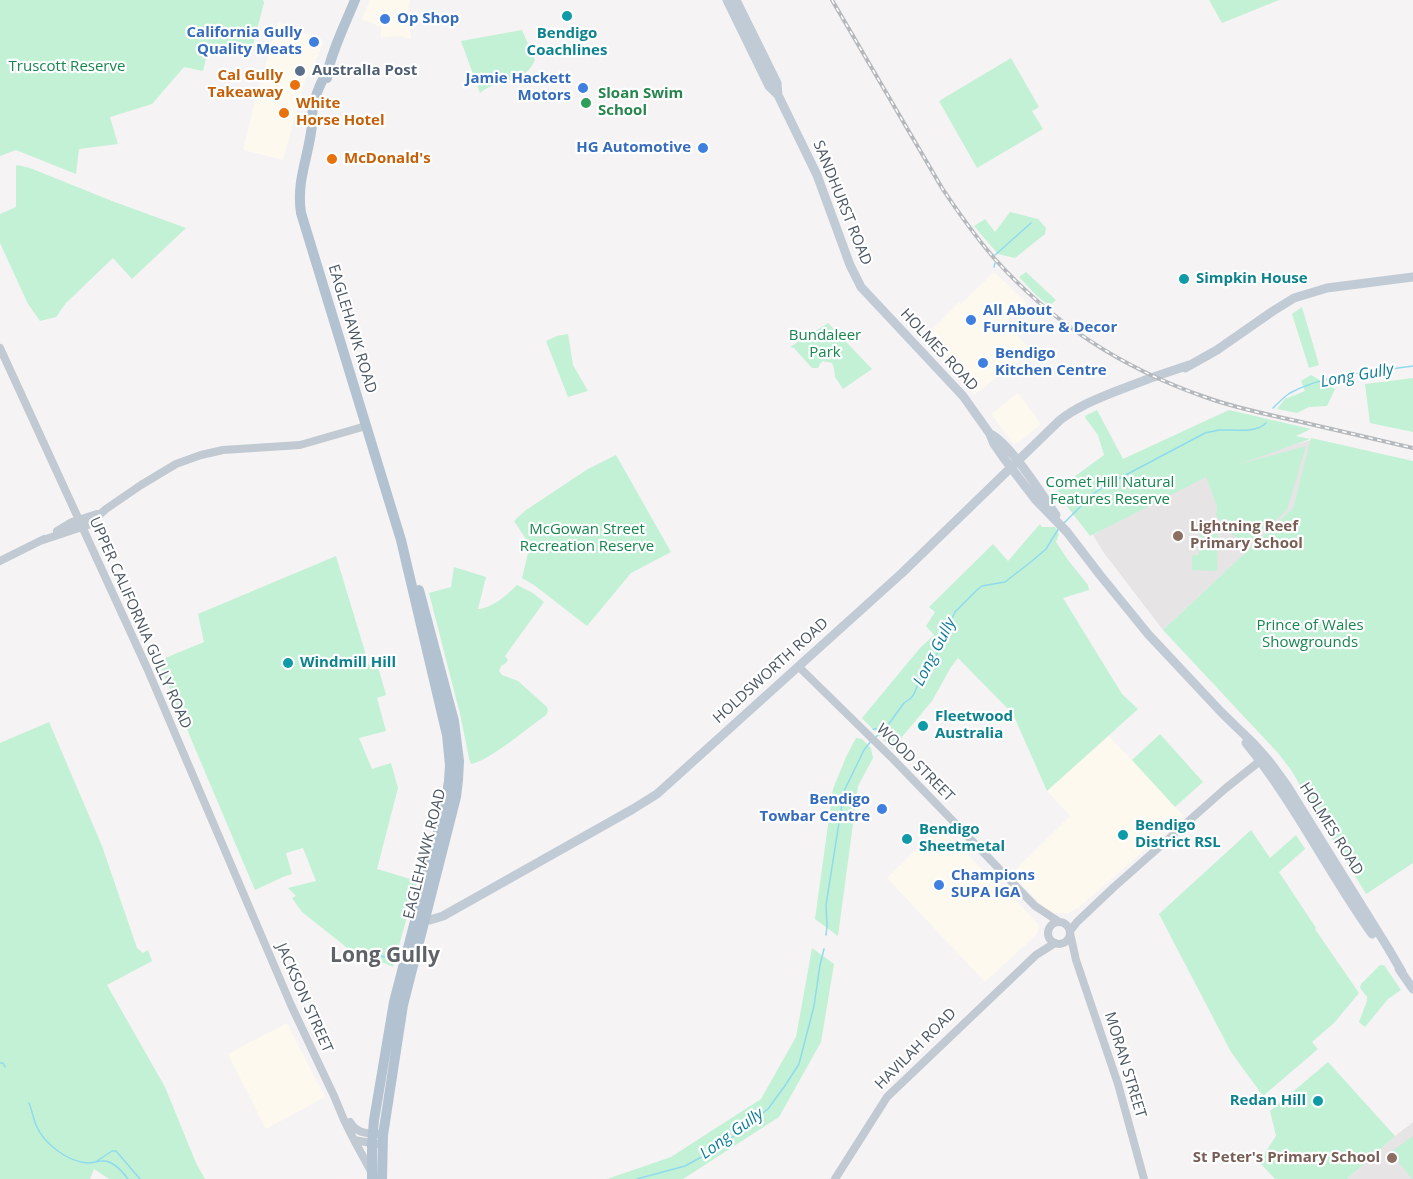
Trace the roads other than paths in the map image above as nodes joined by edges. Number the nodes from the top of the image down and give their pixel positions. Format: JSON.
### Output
{"nodes":[{"id":1,"x":355,"y":0,"type":"edge"},
{"id":2,"x":727,"y":0,"type":"edge"},
{"id":3,"x":736,"y":0,"type":"edge"},
{"id":4,"x":752,"y":42,"type":"junction"},
{"id":5,"x":1413,"y":277,"type":"edge"},
{"id":6,"x":862,"y":290,"type":"joint"},
{"id":7,"x":0,"y":348,"type":"edge"},
{"id":8,"x":366,"y":426,"type":"junction"},
{"id":9,"x":1014,"y":464,"type":"junction"},
{"id":10,"x":81,"y":524,"type":"junction"},
{"id":11,"x":0,"y":561,"type":"edge"},
{"id":12,"x":798,"y":667,"type":"junction"},
{"id":13,"x":1264,"y":761,"type":"junction"},
{"id":14,"x":1035,"y":906,"type":"junction"},
{"id":15,"x":251,"y":910,"type":"joint"},
{"id":16,"x":1087,"y":911,"type":"junction"},
{"id":17,"x":420,"y":919,"type":"junction"},
{"id":18,"x":1059,"y":921,"type":"junction"},
{"id":19,"x":1048,"y":932,"type":"junction"},
{"id":20,"x":1070,"y":932,"type":"junction"},
{"id":21,"x":1059,"y":943,"type":"junction"},
{"id":22,"x":1036,"y":955,"type":"junction"},
{"id":23,"x":1076,"y":960,"type":"junction"},
{"id":24,"x":1413,"y":989,"type":"edge"},
{"id":25,"x":392,"y":1076,"type":"junction"},
{"id":26,"x":334,"y":1096,"type":"junction"},
{"id":27,"x":374,"y":1120,"type":"junction"},
{"id":28,"x":378,"y":1139,"type":"junction"},
{"id":29,"x":354,"y":1140,"type":"junction"},
{"id":30,"x":375,"y":1177,"type":"edge"},
{"id":31,"x":835,"y":1179,"type":"edge"},
{"id":32,"x":1144,"y":1179,"type":"edge"}],
"edges":[{"from":1,"to":8,"type":"main road","name":"EAGLEHAWK ROAD"},
{"from":2,"to":4,"type":"main road","name":"SANDHURST ROAD"},
{"from":3,"to":4,"type":"main road","name":"SANDHURST ROAD"},
{"from":4,"to":6,"type":"main road","name":"SANDHURST ROAD"},
{"from":5,"to":9,"type":"main road","name":"HOLDSWORTH ROAD"},
{"from":6,"to":9,"type":"main road","name":"HOLMES ROAD"},
{"from":7,"to":10,"type":"street","name":"UPPER CALIFORNIA GULLY ROAD"},
{"from":8,"to":10,"type":"street"},
{"from":8,"to":17,"type":"main road","name":"EAGLEHAWK ROAD"},
{"from":9,"to":12,"type":"main road","name":"HOLDSWORTH ROAD"},
{"from":9,"to":13,"type":"main road","name":"HOLMES ROAD"},
{"from":10,"to":11,"type":"street"},
{"from":10,"to":15,"type":"street","name":"UPPER CALIFORNIA GULLY ROAD"},
{"from":12,"to":14,"type":"street","name":"WOOD STREET"},
{"from":12,"to":17,"type":"main road","name":"HOLDSWORTH ROAD"},
{"from":13,"to":16,"type":"street"},
{"from":13,"to":24,"type":"main road","name":"HOLMES ROAD"},
{"from":14,"to":18,"type":"street","name":"WOOD STREET"},
{"from":14,"to":19,"type":"street","name":"WOOD STREET"},
{"from":15,"to":26,"type":"street","name":"JACKSON STREET"},
{"from":16,"to":18,"type":"street"},
{"from":16,"to":20,"type":"street"},
{"from":17,"to":25,"type":"main road","name":"EAGLEHAWK ROAD"},
{"from":17,"to":27,"type":"main road","name":"EAGLEHAWK ROAD"},
{"from":18,"to":19,"type":"street"},
{"from":18,"to":20,"type":"street"},
{"from":19,"to":21,"type":"street"},
{"from":19,"to":22,"type":"street","name":"HAVILAH ROAD"},
{"from":20,"to":21,"type":"street"},
{"from":20,"to":23,"type":"street","name":"MORAN STREET"},
{"from":21,"to":22,"type":"street","name":"HAVILAH ROAD"},
{"from":21,"to":23,"type":"street","name":"MORAN STREET"},
{"from":22,"to":31,"type":"street","name":"HAVILAH ROAD"},
{"from":23,"to":32,"type":"street","name":"MORAN STREET"},
{"from":25,"to":27,"type":"main road"},
{"from":25,"to":28,"type":"main road","name":"EAGLEHAWK ROAD"},
{"from":26,"to":28,"type":"street","name":"JACKSON STREET"},
{"from":26,"to":29,"type":"street","name":"JACKSON STREET"},
{"from":27,"to":28,"type":"main road","name":"EAGLEHAWK ROAD"},
{"from":28,"to":29,"type":"street"},
{"from":28,"to":30,"type":"main road","name":"EAGLEHAWK ROAD"},
{"from":29,"to":30,"type":"street","name":"JACKSON STREET"}]}
